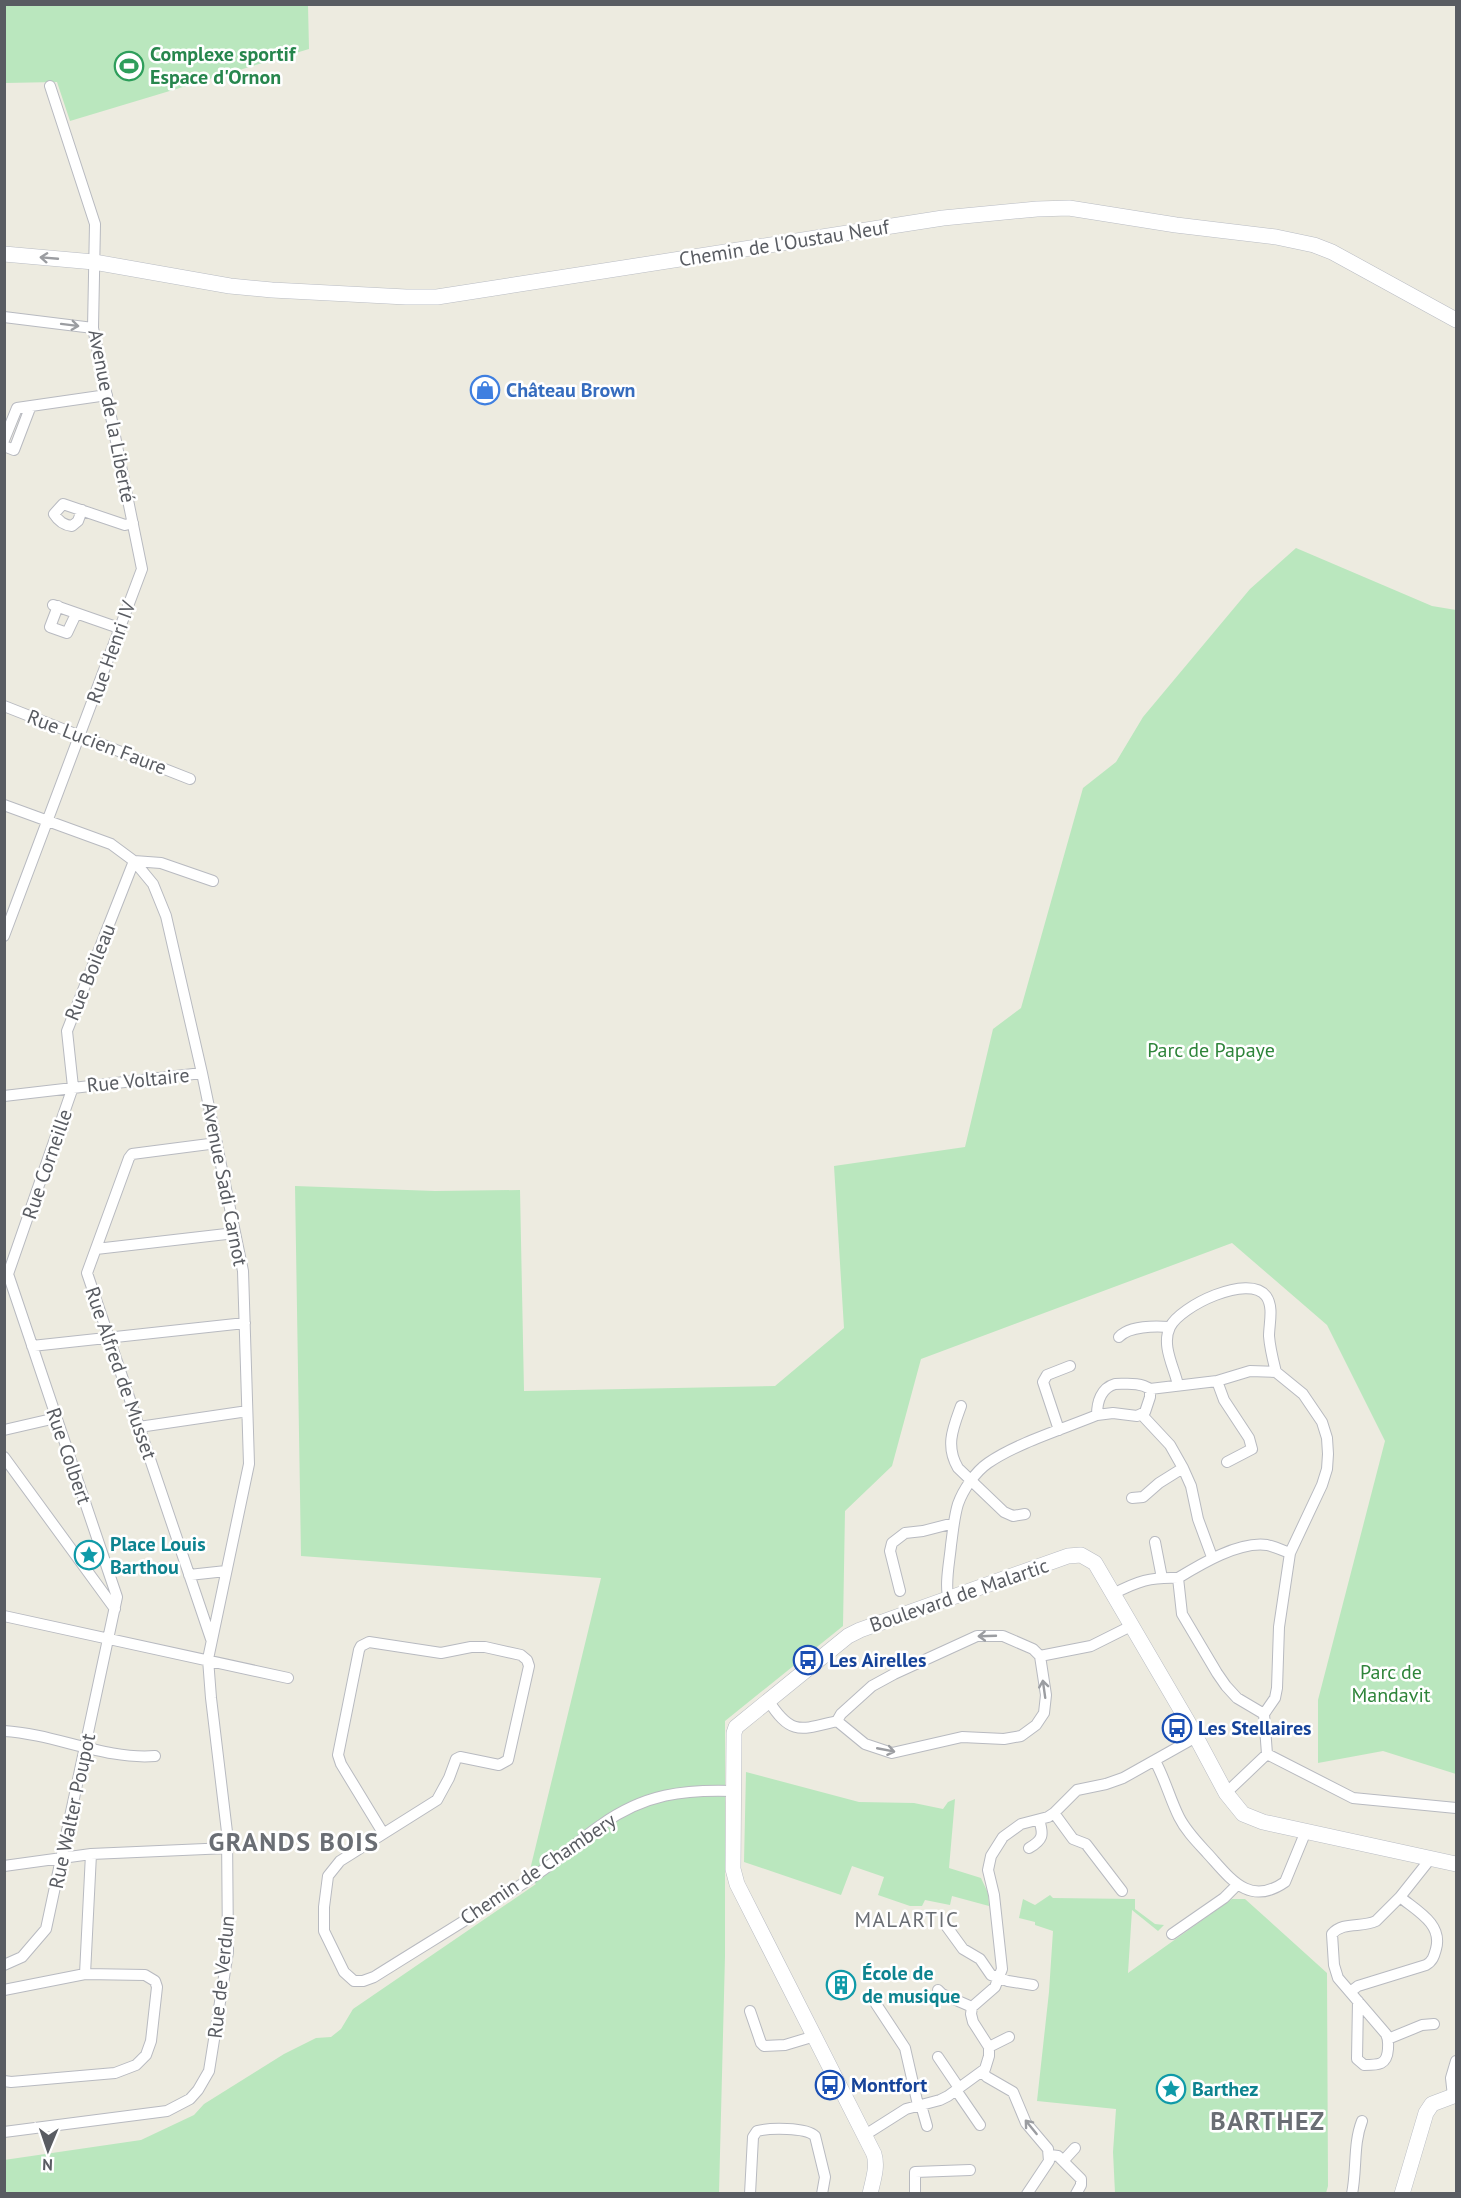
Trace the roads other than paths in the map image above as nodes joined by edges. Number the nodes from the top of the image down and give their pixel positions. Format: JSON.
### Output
{"nodes":[{"id":1,"x":50,"y":86,"type":"dead end"},
{"id":2,"x":4,"y":254,"type":"edge"},
{"id":3,"x":94,"y":262,"type":"junction"},
{"id":4,"x":4,"y":317,"type":"edge"},
{"id":5,"x":1456,"y":320,"type":"edge"},
{"id":6,"x":93,"y":328,"type":"junction"},
{"id":7,"x":107,"y":395,"type":"junction"},
{"id":8,"x":30,"y":408,"type":"junction"},
{"id":9,"x":4,"y":440,"type":"edge"},
{"id":10,"x":4,"y":446,"type":"edge"},
{"id":11,"x":82,"y":510,"type":"dead end"},
{"id":12,"x":133,"y":523,"type":"junction"},
{"id":13,"x":142,"y":569,"type":"joint"},
{"id":14,"x":76,"y":614,"type":"junction"},
{"id":15,"x":119,"y":628,"type":"junction"},
{"id":16,"x":4,"y":706,"type":"edge"},
{"id":17,"x":80,"y":735,"type":"junction"},
{"id":18,"x":190,"y":779,"type":"dead end"},
{"id":19,"x":4,"y":805,"type":"edge"},
{"id":20,"x":48,"y":821,"type":"junction"},
{"id":21,"x":134,"y":861,"type":"junction"},
{"id":22,"x":213,"y":881,"type":"dead end"},
{"id":23,"x":8,"y":914,"type":"edge"},
{"id":24,"x":4,"y":936,"type":"edge"},
{"id":25,"x":202,"y":1073,"type":"junction"},
{"id":26,"x":73,"y":1087,"type":"junction"},
{"id":27,"x":4,"y":1096,"type":"edge"},
{"id":28,"x":217,"y":1143,"type":"junction"},
{"id":29,"x":235,"y":1233,"type":"junction"},
{"id":30,"x":96,"y":1249,"type":"junction"},
{"id":31,"x":6,"y":1275,"type":"edge"},
{"id":32,"x":245,"y":1323,"type":"junction"},
{"id":33,"x":1169,"y":1327,"type":"junction"},
{"id":34,"x":1119,"y":1337,"type":"dead end"},
{"id":35,"x":108,"y":1338,"type":"junction"},
{"id":36,"x":32,"y":1346,"type":"junction"},
{"id":37,"x":1070,"y":1366,"type":"dead end"},
{"id":38,"x":1276,"y":1372,"type":"junction"},
{"id":39,"x":1217,"y":1381,"type":"junction"},
{"id":40,"x":1178,"y":1385,"type":"junction"},
{"id":41,"x":1150,"y":1389,"type":"junction"},
{"id":42,"x":961,"y":1406,"type":"dead end"},
{"id":43,"x":247,"y":1413,"type":"junction"},
{"id":44,"x":1097,"y":1415,"type":"junction"},
{"id":45,"x":1142,"y":1415,"type":"junction"},
{"id":46,"x":56,"y":1418,"type":"junction"},
{"id":47,"x":139,"y":1427,"type":"junction"},
{"id":48,"x":4,"y":1430,"type":"edge"},
{"id":49,"x":1059,"y":1431,"type":"junction"},
{"id":50,"x":4,"y":1457,"type":"edge"},
{"id":51,"x":1227,"y":1462,"type":"dead end"},
{"id":52,"x":1184,"y":1468,"type":"junction"},
{"id":53,"x":972,"y":1480,"type":"junction"},
{"id":54,"x":1132,"y":1498,"type":"dead end"},
{"id":55,"x":1025,"y":1514,"type":"dead end"},
{"id":56,"x":954,"y":1523,"type":"junction"},
{"id":57,"x":1155,"y":1542,"type":"dead end"},
{"id":58,"x":1290,"y":1553,"type":"junction"},
{"id":59,"x":1212,"y":1557,"type":"junction"},
{"id":60,"x":226,"y":1571,"type":"junction"},
{"id":61,"x":189,"y":1575,"type":"junction"},
{"id":62,"x":1162,"y":1578,"type":"junction"},
{"id":63,"x":1178,"y":1578,"type":"junction"},
{"id":64,"x":900,"y":1591,"type":"dead end"},
{"id":65,"x":1113,"y":1594,"type":"junction"},
{"id":66,"x":949,"y":1599,"type":"junction"},
{"id":67,"x":115,"y":1609,"type":"junction"},
{"id":68,"x":6,"y":1613,"type":"edge"},
{"id":69,"x":1131,"y":1626,"type":"junction"},
{"id":70,"x":109,"y":1639,"type":"junction"},
{"id":71,"x":211,"y":1640,"type":"junction"},
{"id":72,"x":1040,"y":1656,"type":"junction"},
{"id":73,"x":208,"y":1659,"type":"junction"},
{"id":74,"x":288,"y":1677,"type":"dead end"},
{"id":75,"x":768,"y":1700,"type":"junction"},
{"id":76,"x":1264,"y":1714,"type":"junction"},
{"id":77,"x":837,"y":1721,"type":"junction"},
{"id":78,"x":4,"y":1731,"type":"edge"},
{"id":79,"x":1196,"y":1737,"type":"junction"},
{"id":80,"x":86,"y":1746,"type":"junction"},
{"id":81,"x":1267,"y":1754,"type":"junction"},
{"id":82,"x":155,"y":1756,"type":"dead end"},
{"id":83,"x":1155,"y":1761,"type":"junction"},
{"id":84,"x":735,"y":1791,"type":"junction"},
{"id":85,"x":1226,"y":1793,"type":"junction"},
{"id":86,"x":1456,"y":1808,"type":"edge"},
{"id":87,"x":1054,"y":1813,"type":"junction"},
{"id":88,"x":1039,"y":1820,"type":"junction"},
{"id":89,"x":1306,"y":1831,"type":"junction"},
{"id":90,"x":383,"y":1833,"type":"junction"},
{"id":91,"x":228,"y":1848,"type":"junction"},
{"id":92,"x":1029,"y":1848,"type":"dead end"},
{"id":93,"x":91,"y":1854,"type":"junction"},
{"id":94,"x":62,"y":1857,"type":"junction"},
{"id":95,"x":1431,"y":1858,"type":"junction"},
{"id":96,"x":1456,"y":1864,"type":"edge"},
{"id":97,"x":4,"y":1866,"type":"edge"},
{"id":98,"x":1237,"y":1885,"type":"junction"},
{"id":99,"x":1122,"y":1891,"type":"dead end"},
{"id":100,"x":1400,"y":1897,"type":"junction"},
{"id":101,"x":947,"y":1927,"type":"dead end"},
{"id":102,"x":1172,"y":1934,"type":"dead end"},
{"id":103,"x":4,"y":1965,"type":"edge"},
{"id":104,"x":85,"y":1974,"type":"junction"},
{"id":105,"x":1000,"y":1978,"type":"junction"},
{"id":106,"x":1033,"y":1985,"type":"dead end"},
{"id":107,"x":4,"y":1990,"type":"edge"},
{"id":108,"x":938,"y":1990,"type":"dead end"},
{"id":109,"x":1350,"y":1992,"type":"junction"},
{"id":110,"x":1358,"y":2001,"type":"junction"},
{"id":111,"x":876,"y":2004,"type":"dead end"},
{"id":112,"x":972,"y":2007,"type":"junction"},
{"id":113,"x":750,"y":2011,"type":"dead end"},
{"id":114,"x":1434,"y":2024,"type":"dead end"},
{"id":115,"x":815,"y":2036,"type":"junction"},
{"id":116,"x":1008,"y":2037,"type":"dead end"},
{"id":117,"x":1388,"y":2039,"type":"junction"},
{"id":118,"x":989,"y":2047,"type":"junction"},
{"id":119,"x":938,"y":2057,"type":"dead end"},
{"id":120,"x":1456,"y":2061,"type":"edge"},
{"id":121,"x":982,"y":2072,"type":"junction"},
{"id":122,"x":4,"y":2081,"type":"edge"},
{"id":123,"x":958,"y":2089,"type":"junction"},
{"id":124,"x":1455,"y":2095,"type":"edge"},
{"id":125,"x":919,"y":2105,"type":"junction"},
{"id":126,"x":1362,"y":2121,"type":"dead end"},
{"id":127,"x":980,"y":2125,"type":"dead end"},
{"id":128,"x":927,"y":2126,"type":"dead end"},
{"id":129,"x":4,"y":2132,"type":"edge"},
{"id":130,"x":865,"y":2135,"type":"junction"},
{"id":131,"x":1075,"y":2148,"type":"dead end"},
{"id":132,"x":1050,"y":2155,"type":"junction"},
{"id":133,"x":1064,"y":2160,"type":"junction"},
{"id":134,"x":970,"y":2170,"type":"dead end"},
{"id":135,"x":750,"y":2193,"type":"edge"},
{"id":136,"x":822,"y":2193,"type":"edge"},
{"id":137,"x":870,"y":2193,"type":"edge"},
{"id":138,"x":915,"y":2193,"type":"edge"},
{"id":139,"x":1028,"y":2193,"type":"edge"},
{"id":140,"x":1076,"y":2193,"type":"edge"},
{"id":141,"x":1352,"y":2193,"type":"edge"},
{"id":142,"x":1402,"y":2193,"type":"edge"}],
"edges":[{"from":1,"to":3,"type":"street","name":"Avenue de la Liberté"},
{"from":3,"to":2,"type":"street","name":"Chemin de l'Oustau Neuf","one_way":true},
{"from":3,"to":5,"type":"street","name":"Chemin de l'Oustau Neuf"},
{"from":3,"to":6,"type":"street","name":"Avenue de la Liberté"},
{"from":4,"to":6,"type":"street","one_way":true},
{"from":6,"to":7,"type":"street","name":"Avenue de la Liberté"},
{"from":7,"to":8,"type":"street"},
{"from":7,"to":12,"type":"street","name":"Avenue de la Liberté"},
{"from":8,"to":9,"type":"street"},
{"from":8,"to":10,"type":"street"},
{"from":11,"to":12,"type":"street"},
{"from":12,"to":13,"type":"street","name":"Avenue de la Liberté"},
{"from":13,"to":15,"type":"street","name":"Rue Henri IV"},
{"from":14,"to":14,"type":"street"},
{"from":14,"to":15,"type":"street"},
{"from":15,"to":17,"type":"street","name":"Rue Henri IV"},
{"from":16,"to":17,"type":"street","name":"Rue Lucien Faure"},
{"from":17,"to":18,"type":"street","name":"Rue Lucien Faure"},
{"from":17,"to":20,"type":"street","name":"Rue Henri IV"},
{"from":19,"to":20,"type":"street","name":"Avenue Sadi Carnot"},
{"from":20,"to":21,"type":"street","name":"Avenue Sadi Carnot"},
{"from":20,"to":23,"type":"street","name":"Rue Henri IV"},
{"from":21,"to":22,"type":"street"},
{"from":21,"to":25,"type":"street","name":"Avenue Sadi Carnot"},
{"from":21,"to":26,"type":"street","name":"Rue Boileau"},
{"from":23,"to":24,"type":"street","name":"Rue Henri IV"},
{"from":25,"to":26,"type":"street","name":"Rue Voltaire"},
{"from":25,"to":28,"type":"street","name":"Avenue Sadi Carnot"},
{"from":26,"to":27,"type":"street","name":"Rue Voltaire"},
{"from":26,"to":31,"type":"street","name":"Rue Corneille"},
{"from":28,"to":29,"type":"street","name":"Avenue Sadi Carnot"},
{"from":28,"to":30,"type":"street","name":"Rue Alfred de Musset"},
{"from":29,"to":30,"type":"street"},
{"from":29,"to":32,"type":"street","name":"Avenue Sadi Carnot"},
{"from":30,"to":35,"type":"street","name":"Rue Alfred de Musset"},
{"from":31,"to":36,"type":"street","name":"Rue Colbert"},
{"from":32,"to":35,"type":"street"},
{"from":32,"to":43,"type":"street","name":"Avenue Sadi Carnot"},
{"from":33,"to":34,"type":"street"},
{"from":33,"to":38,"type":"street"},
{"from":33,"to":40,"type":"street"},
{"from":35,"to":36,"type":"street"},
{"from":35,"to":47,"type":"street","name":"Rue Alfred de Musset"},
{"from":36,"to":46,"type":"street","name":"Rue Colbert"},
{"from":37,"to":49,"type":"street"},
{"from":38,"to":39,"type":"street"},
{"from":38,"to":58,"type":"street"},
{"from":39,"to":40,"type":"street"},
{"from":39,"to":51,"type":"street"},
{"from":40,"to":41,"type":"street"},
{"from":41,"to":44,"type":"street"},
{"from":41,"to":45,"type":"street"},
{"from":42,"to":53,"type":"street"},
{"from":43,"to":47,"type":"street"},
{"from":43,"to":60,"type":"street","name":"Avenue Sadi Carnot"},
{"from":44,"to":45,"type":"street"},
{"from":44,"to":49,"type":"street"},
{"from":45,"to":52,"type":"street"},
{"from":46,"to":48,"type":"street"},
{"from":46,"to":67,"type":"street","name":"Rue Colbert"},
{"from":47,"to":61,"type":"street","name":"Rue Alfred de Musset"},
{"from":49,"to":53,"type":"street"},
{"from":50,"to":67,"type":"street"},
{"from":52,"to":54,"type":"street"},
{"from":52,"to":59,"type":"street"},
{"from":53,"to":55,"type":"street"},
{"from":53,"to":56,"type":"street"},
{"from":56,"to":64,"type":"street"},
{"from":56,"to":66,"type":"street"},
{"from":57,"to":62,"type":"street"},
{"from":58,"to":59,"type":"street"},
{"from":58,"to":76,"type":"street"},
{"from":59,"to":63,"type":"street"},
{"from":60,"to":61,"type":"street"},
{"from":60,"to":71,"type":"street","name":"Avenue Sadi Carnot"},
{"from":61,"to":71,"type":"street","name":"Rue Alfred de Musset"},
{"from":62,"to":63,"type":"street"},
{"from":62,"to":65,"type":"street"},
{"from":63,"to":76,"type":"street"},
{"from":65,"to":66,"type":"street","name":"Boulevard de Malartic"},
{"from":65,"to":69,"type":"street","name":"Boulevard de Malartic"},
{"from":66,"to":75,"type":"street","name":"Boulevard de Malartic"},
{"from":67,"to":70,"type":"street","name":"Rue Colbert"},
{"from":68,"to":70,"type":"street"},
{"from":69,"to":72,"type":"street"},
{"from":69,"to":79,"type":"street","name":"Boulevard de Malartic"},
{"from":70,"to":73,"type":"street"},
{"from":70,"to":80,"type":"street","name":"Rue Walter Poupot"},
{"from":71,"to":73,"type":"street","name":"Avenue Sadi Carnot"},
{"from":72,"to":77,"type":"street","one_way":true},
{"from":77,"to":72,"type":"street","one_way":true},
{"from":73,"to":74,"type":"street"},
{"from":73,"to":91,"type":"street","name":"Rue de Verdun"},
{"from":75,"to":77,"type":"street"},
{"from":75,"to":84,"type":"street","name":"Boulevard de Malartic"},
{"from":76,"to":81,"type":"street"},
{"from":78,"to":80,"type":"street"},
{"from":79,"to":83,"type":"street"},
{"from":79,"to":85,"type":"street","name":"Boulevard de Malartic"},
{"from":80,"to":82,"type":"street"},
{"from":80,"to":94,"type":"street","name":"Rue Walter Poupot"},
{"from":81,"to":85,"type":"street"},
{"from":81,"to":86,"type":"street"},
{"from":83,"to":87,"type":"street"},
{"from":83,"to":98,"type":"street"},
{"from":84,"to":90,"type":"street","name":"Chemin de Chambery"},
{"from":84,"to":115,"type":"street","name":"Boulevard de Malartic"},
{"from":85,"to":89,"type":"street","name":"Boulevard de Malartic"},
{"from":87,"to":88,"type":"street"},
{"from":87,"to":99,"type":"street"},
{"from":88,"to":92,"type":"street"},
{"from":88,"to":105,"type":"street"},
{"from":89,"to":95,"type":"street","name":"Boulevard de Malartic"},
{"from":89,"to":98,"type":"street"},
{"from":90,"to":90,"type":"street"},
{"from":91,"to":93,"type":"street"},
{"from":91,"to":129,"type":"street","name":"Rue de Verdun"},
{"from":93,"to":94,"type":"street"},
{"from":93,"to":104,"type":"street"},
{"from":94,"to":97,"type":"street"},
{"from":94,"to":103,"type":"street","name":"Rue Walter Poupot"},
{"from":95,"to":96,"type":"street","name":"Boulevard de Malartic"},
{"from":95,"to":100,"type":"street"},
{"from":98,"to":102,"type":"street"},
{"from":100,"to":109,"type":"street"},
{"from":100,"to":109,"type":"street"},
{"from":101,"to":105,"type":"street"},
{"from":104,"to":107,"type":"street"},
{"from":104,"to":122,"type":"street"},
{"from":105,"to":106,"type":"street"},
{"from":105,"to":112,"type":"street"},
{"from":108,"to":112,"type":"street"},
{"from":109,"to":110,"type":"street"},
{"from":110,"to":117,"type":"street"},
{"from":110,"to":117,"type":"street"},
{"from":111,"to":125,"type":"street"},
{"from":112,"to":118,"type":"street"},
{"from":113,"to":115,"type":"street"},
{"from":114,"to":117,"type":"street"},
{"from":115,"to":130,"type":"street","name":"Boulevard de Malartic"},
{"from":116,"to":118,"type":"street"},
{"from":118,"to":121,"type":"street"},
{"from":119,"to":123,"type":"street"},
{"from":120,"to":124,"type":"street"},
{"from":121,"to":123,"type":"street"},
{"from":132,"to":121,"type":"street","one_way":true},
{"from":123,"to":125,"type":"street"},
{"from":123,"to":127,"type":"street"},
{"from":124,"to":142,"type":"street"},
{"from":125,"to":128,"type":"street"},
{"from":125,"to":130,"type":"street"},
{"from":126,"to":141,"type":"street"},
{"from":130,"to":137,"type":"street","name":"Boulevard de Malartic"},
{"from":131,"to":133,"type":"street"},
{"from":132,"to":133,"type":"street"},
{"from":132,"to":139,"type":"street"},
{"from":133,"to":140,"type":"street"},
{"from":134,"to":138,"type":"street"},
{"from":135,"to":136,"type":"street"}]}
